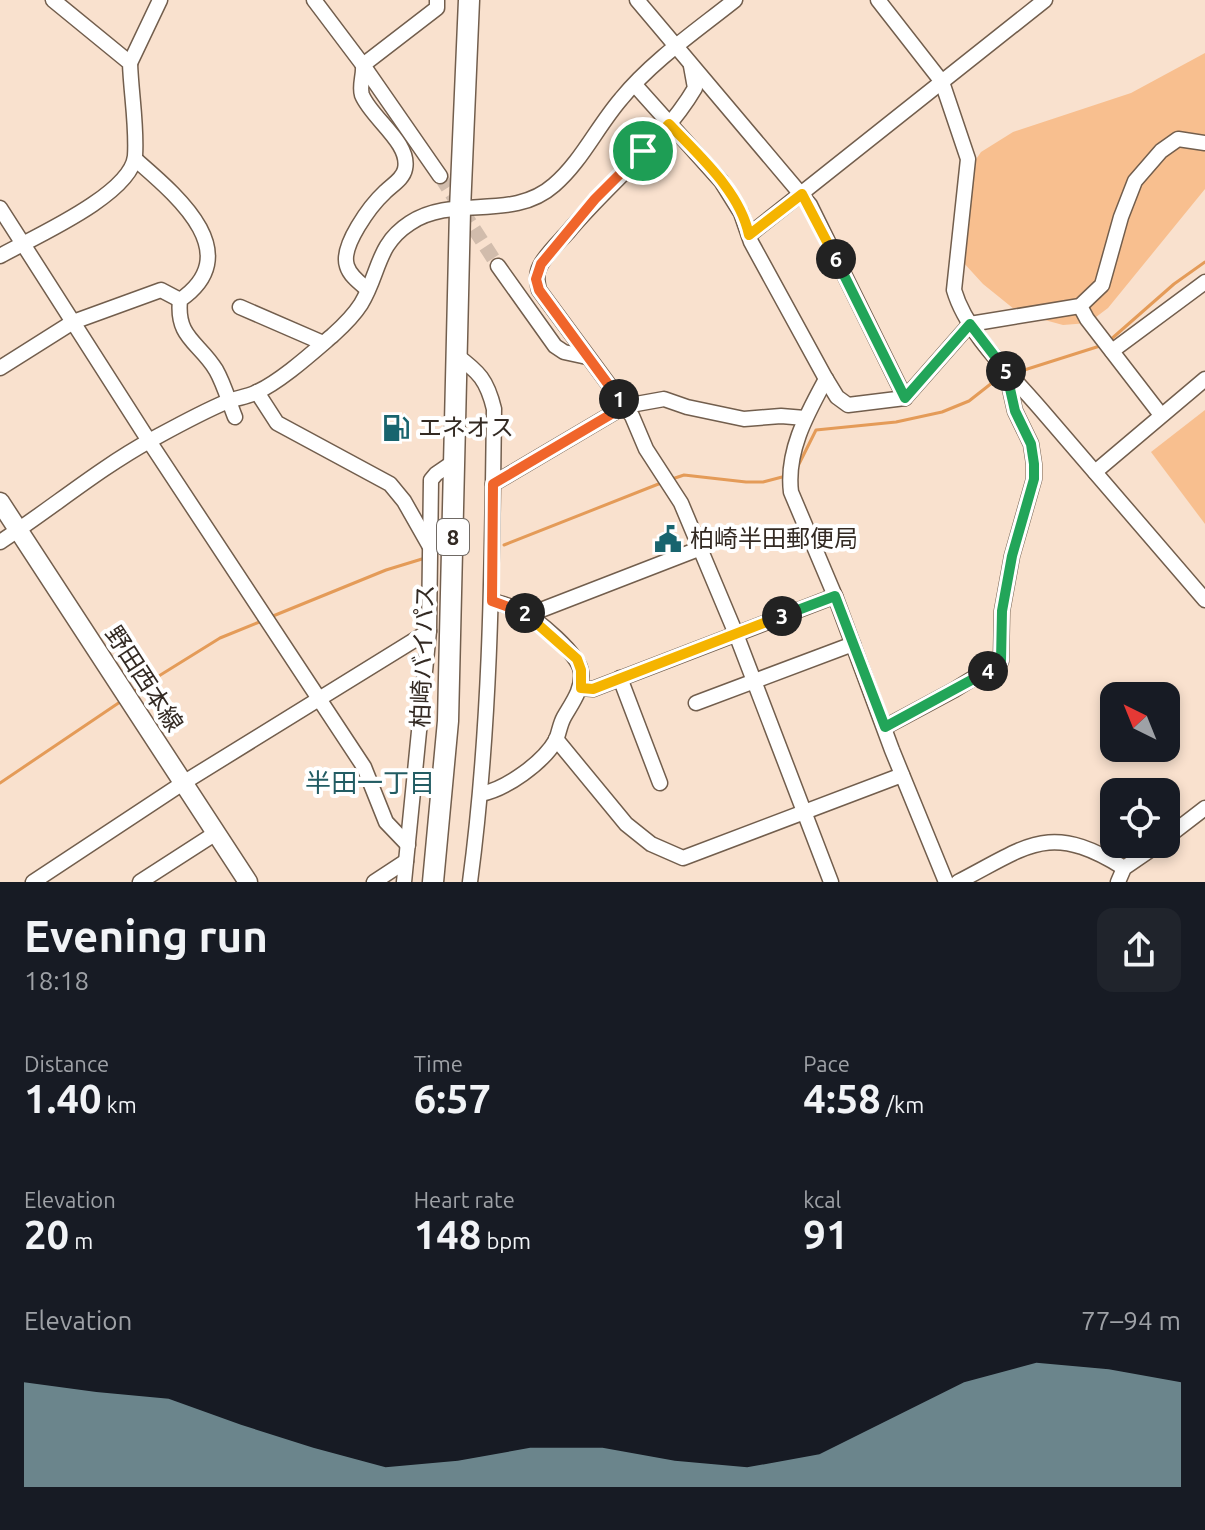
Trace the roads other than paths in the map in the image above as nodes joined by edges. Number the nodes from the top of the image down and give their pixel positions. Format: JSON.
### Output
{"nodes":[{"id":1,"x":53,"y":0,"type":"edge"},
{"id":2,"x":160,"y":0,"type":"edge"},
{"id":3,"x":314,"y":0,"type":"edge"},
{"id":4,"x":437,"y":0,"type":"edge"},
{"id":5,"x":462,"y":0,"type":"edge"},
{"id":6,"x":469,"y":0,"type":"edge"},
{"id":7,"x":637,"y":0,"type":"edge"},
{"id":8,"x":735,"y":0,"type":"edge"},
{"id":9,"x":878,"y":0,"type":"edge"},
{"id":10,"x":1045,"y":0,"type":"edge"},
{"id":11,"x":676,"y":48,"type":"junction"},
{"id":12,"x":130,"y":63,"type":"junction"},
{"id":13,"x":363,"y":65,"type":"junction"},
{"id":14,"x":691,"y":66,"type":"junction"},
{"id":15,"x":942,"y":82,"type":"junction"},
{"id":16,"x":635,"y":85,"type":"junction"},
{"id":17,"x":463,"y":118,"type":"junction"},
{"id":18,"x":669,"y":124,"type":"junction"},
{"id":19,"x":1205,"y":143,"type":"edge"},
{"id":20,"x":135,"y":159,"type":"junction"},
{"id":21,"x":440,"y":176,"type":"tunnel mouth"},
{"id":22,"x":802,"y":194,"type":"junction"},
{"id":23,"x":460,"y":200,"type":"junction"},
{"id":24,"x":0,"y":208,"type":"edge"},
{"id":25,"x":749,"y":235,"type":"junction"},
{"id":26,"x":23,"y":243,"type":"junction"},
{"id":27,"x":0,"y":256,"type":"edge"},
{"id":28,"x":498,"y":266,"type":"tunnel mouth"},
{"id":29,"x":1205,"y":282,"type":"edge"},
{"id":30,"x":367,"y":289,"type":"junction"},
{"id":31,"x":180,"y":300,"type":"junction"},
{"id":32,"x":1080,"y":306,"type":"junction"},
{"id":33,"x":240,"y":307,"type":"dead end"},
{"id":34,"x":73,"y":322,"type":"junction"},
{"id":35,"x":970,"y":324,"type":"junction"},
{"id":36,"x":323,"y":343,"type":"junction"},
{"id":37,"x":1112,"y":351,"type":"junction"},
{"id":38,"x":456,"y":355,"type":"junction"},
{"id":39,"x":587,"y":357,"type":"junction"},
{"id":40,"x":0,"y":368,"type":"edge"},
{"id":41,"x":1005,"y":368,"type":"junction"},
{"id":42,"x":826,"y":379,"type":"junction"},
{"id":43,"x":1205,"y":379,"type":"edge"},
{"id":44,"x":257,"y":392,"type":"junction"},
{"id":45,"x":905,"y":398,"type":"junction"},
{"id":46,"x":228,"y":401,"type":"junction"},
{"id":47,"x":625,"y":406,"type":"junction"},
{"id":48,"x":1161,"y":415,"type":"junction"},
{"id":49,"x":235,"y":417,"type":"dead end"},
{"id":50,"x":805,"y":418,"type":"junction"},
{"id":51,"x":149,"y":441,"type":"junction"},
{"id":52,"x":455,"y":461,"type":"junction"},
{"id":53,"x":1095,"y":472,"type":"junction"},
{"id":54,"x":493,"y":484,"type":"junction"},
{"id":55,"x":0,"y":502,"type":"edge"},
{"id":56,"x":18,"y":530,"type":"junction"},
{"id":57,"x":0,"y":542,"type":"edge"},
{"id":58,"x":429,"y":545,"type":"junction"},
{"id":59,"x":701,"y":548,"type":"junction"},
{"id":60,"x":835,"y":596,"type":"junction"},
{"id":61,"x":1205,"y":600,"type":"edge"},
{"id":62,"x":492,"y":601,"type":"junction"},
{"id":63,"x":528,"y":615,"type":"junction"},
{"id":64,"x":429,"y":631,"type":"junction"},
{"id":65,"x":736,"y":634,"type":"junction"},
{"id":66,"x":853,"y":644,"type":"junction"},
{"id":67,"x":620,"y":678,"type":"junction"},
{"id":68,"x":754,"y":682,"type":"junction"},
{"id":69,"x":581,"y":688,"type":"junction"},
{"id":70,"x":319,"y":699,"type":"junction"},
{"id":71,"x":696,"y":703,"type":"dead end"},
{"id":72,"x":885,"y":727,"type":"junction"},
{"id":73,"x":556,"y":739,"type":"junction"},
{"id":74,"x":902,"y":775,"type":"junction"},
{"id":75,"x":183,"y":783,"type":"junction"},
{"id":76,"x":660,"y":783,"type":"dead end"},
{"id":77,"x":481,"y":794,"type":"junction"},
{"id":78,"x":1205,"y":808,"type":"edge"},
{"id":79,"x":804,"y":814,"type":"junction"},
{"id":80,"x":1180,"y":827,"type":"edge"},
{"id":81,"x":216,"y":833,"type":"junction"},
{"id":82,"x":408,"y":845,"type":"junction"},
{"id":83,"x":1142,"y":858,"type":"edge"},
{"id":84,"x":406,"y":861,"type":"junction"},
{"id":85,"x":1121,"y":875,"type":"edge"},
{"id":86,"x":34,"y":882,"type":"edge"},
{"id":87,"x":140,"y":882,"type":"edge"},
{"id":88,"x":248,"y":882,"type":"edge"},
{"id":89,"x":374,"y":882,"type":"edge"},
{"id":90,"x":404,"y":882,"type":"edge"},
{"id":91,"x":433,"y":882,"type":"edge"},
{"id":92,"x":470,"y":882,"type":"edge"},
{"id":93,"x":831,"y":882,"type":"edge"},
{"id":94,"x":946,"y":882,"type":"edge"},
{"id":95,"x":958,"y":882,"type":"edge"}],
"edges":[{"from":1,"to":12,"type":"street"},
{"from":2,"to":12,"type":"street"},
{"from":3,"to":13,"type":"street"},
{"from":4,"to":13,"type":"street"},
{"from":5,"to":17,"type":"highway","name":"柏崎バイパス","number":"8"},
{"from":6,"to":17,"type":"highway","name":"柏崎バイパス","number":"8"},
{"from":7,"to":11,"type":"street"},
{"from":8,"to":11,"type":"street"},
{"from":9,"to":15,"type":"street"},
{"from":10,"to":15,"type":"street"},
{"from":11,"to":14,"type":"street"},
{"from":11,"to":16,"type":"street"},
{"from":12,"to":20,"type":"street"},
{"from":13,"to":21,"type":"street"},
{"from":13,"to":30,"type":"street"},
{"from":14,"to":18,"type":"street"},
{"from":14,"to":22,"type":"street"},
{"from":15,"to":22,"type":"street"},
{"from":15,"to":35,"type":"street"},
{"from":16,"to":18,"type":"street"},
{"from":16,"to":23,"type":"street"},
{"from":17,"to":23,"type":"highway","name":"柏崎バイパス","number":"8"},
{"from":18,"to":25,"type":"street"},
{"from":18,"to":39,"type":"street"},
{"from":19,"to":32,"type":"street"},
{"from":20,"to":26,"type":"street"},
{"from":20,"to":31,"type":"street"},
{"from":22,"to":25,"type":"street"},
{"from":22,"to":45,"type":"street"},
{"from":23,"to":30,"type":"street"},
{"from":23,"to":38,"type":"highway","name":"柏崎バイパス","number":"8"},
{"from":24,"to":26,"type":"street"},
{"from":25,"to":42,"type":"street"},
{"from":26,"to":27,"type":"street"},
{"from":26,"to":34,"type":"street"},
{"from":28,"to":39,"type":"street"},
{"from":29,"to":37,"type":"street"},
{"from":30,"to":36,"type":"street"},
{"from":31,"to":34,"type":"street"},
{"from":31,"to":46,"type":"street"},
{"from":32,"to":35,"type":"street"},
{"from":32,"to":37,"type":"street"},
{"from":33,"to":36,"type":"street"},
{"from":34,"to":40,"type":"street"},
{"from":34,"to":51,"type":"street"},
{"from":35,"to":41,"type":"street"},
{"from":35,"to":45,"type":"street"},
{"from":36,"to":44,"type":"street"},
{"from":37,"to":48,"type":"street"},
{"from":38,"to":52,"type":"highway","name":"柏崎バイパス","number":"8"},
{"from":38,"to":54,"type":"street"},
{"from":39,"to":47,"type":"street"},
{"from":41,"to":53,"type":"street"},
{"from":41,"to":72,"type":"street"},
{"from":42,"to":45,"type":"street"},
{"from":42,"to":50,"type":"street"},
{"from":43,"to":48,"type":"street"},
{"from":44,"to":46,"type":"street"},
{"from":44,"to":58,"type":"street"},
{"from":46,"to":49,"type":"street"},
{"from":46,"to":51,"type":"street"},
{"from":47,"to":50,"type":"street"},
{"from":47,"to":54,"type":"street"},
{"from":47,"to":59,"type":"street"},
{"from":48,"to":53,"type":"street"},
{"from":50,"to":60,"type":"street"},
{"from":51,"to":56,"type":"street"},
{"from":51,"to":70,"type":"street"},
{"from":52,"to":58,"type":"street"},
{"from":52,"to":91,"type":"highway","name":"柏崎バイパス","number":"8"},
{"from":53,"to":61,"type":"street"},
{"from":54,"to":62,"type":"street"},
{"from":55,"to":56,"type":"main road","name":"野田西本線"},
{"from":56,"to":57,"type":"street"},
{"from":56,"to":75,"type":"main road","name":"野田西本線"},
{"from":58,"to":64,"type":"street"},
{"from":59,"to":63,"type":"street"},
{"from":59,"to":65,"type":"street"},
{"from":60,"to":65,"type":"street"},
{"from":60,"to":66,"type":"street"},
{"from":62,"to":63,"type":"street"},
{"from":62,"to":77,"type":"street"},
{"from":63,"to":69,"type":"street"},
{"from":64,"to":70,"type":"street"},
{"from":64,"to":82,"type":"street"},
{"from":65,"to":67,"type":"street"},
{"from":65,"to":68,"type":"street"},
{"from":66,"to":68,"type":"street"},
{"from":66,"to":72,"type":"street"},
{"from":67,"to":69,"type":"street"},
{"from":67,"to":76,"type":"street"},
{"from":68,"to":71,"type":"street"},
{"from":68,"to":79,"type":"street"},
{"from":69,"to":73,"type":"street"},
{"from":70,"to":75,"type":"street"},
{"from":70,"to":82,"type":"street"},
{"from":72,"to":74,"type":"street"},
{"from":73,"to":77,"type":"street"},
{"from":73,"to":79,"type":"street"},
{"from":74,"to":79,"type":"street"},
{"from":74,"to":94,"type":"street"},
{"from":75,"to":81,"type":"main road","name":"野田西本線"},
{"from":75,"to":86,"type":"street"},
{"from":77,"to":92,"type":"street"},
{"from":78,"to":80,"type":"street"},
{"from":79,"to":93,"type":"street"},
{"from":81,"to":87,"type":"street"},
{"from":81,"to":88,"type":"main road","name":"野田西本線"},
{"from":82,"to":84,"type":"street"},
{"from":83,"to":85,"type":"street"},
{"from":84,"to":89,"type":"street"},
{"from":84,"to":90,"type":"street"},
{"from":85,"to":95,"type":"street"}]}
